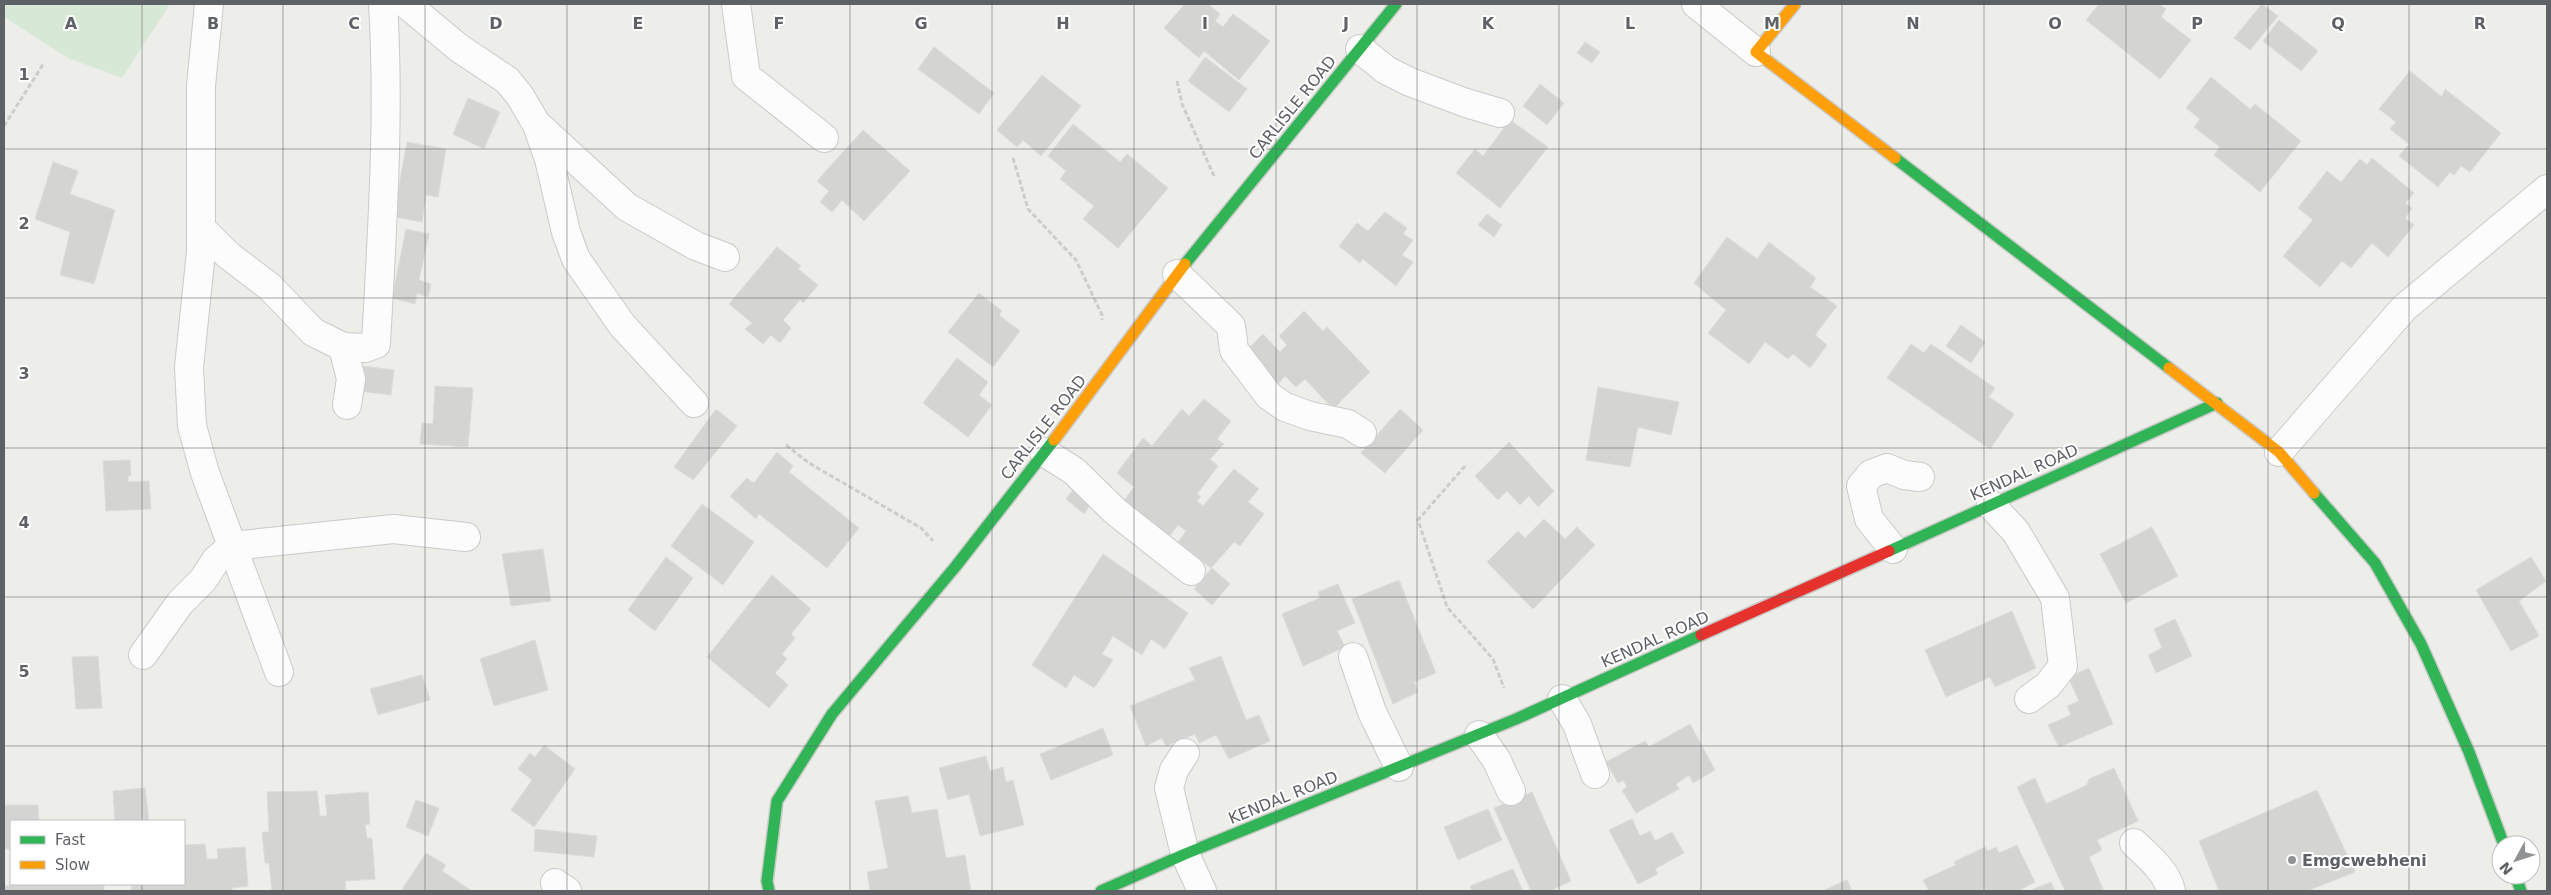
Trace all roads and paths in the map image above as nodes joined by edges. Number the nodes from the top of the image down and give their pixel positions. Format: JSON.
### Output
{"nodes":[{"id":1,"x":208,"y":4,"type":"edge"},
{"id":2,"x":383,"y":4,"type":"edge"},
{"id":3,"x":406,"y":4,"type":"edge"},
{"id":4,"x":736,"y":4,"type":"edge"},
{"id":5,"x":1696,"y":4,"type":"edge"},
{"id":6,"x":1795,"y":4,"type":"edge"},
{"id":7,"x":1393,"y":5,"type":"edge"},
{"id":8,"x":1360,"y":49,"type":"junction"},
{"id":9,"x":1756,"y":52,"type":"junction"},
{"id":10,"x":44,"y":63,"type":"dead end"},
{"id":11,"x":1176,"y":81,"type":"dead end"},
{"id":12,"x":1500,"y":113,"type":"dead end"},
{"id":13,"x":537,"y":124,"type":"junction"},
{"id":14,"x":4,"y":126,"type":"edge"},
{"id":15,"x":824,"y":138,"type":"dead end"},
{"id":16,"x":1013,"y":158,"type":"dead end"},
{"id":17,"x":2547,"y":189,"type":"edge"},
{"id":18,"x":1232,"y":207,"type":"junction"},
{"id":19,"x":201,"y":228,"type":"junction"},
{"id":20,"x":725,"y":257,"type":"dead end"},
{"id":21,"x":1177,"y":274,"type":"junction"},
{"id":22,"x":1102,"y":324,"type":"dead end"},
{"id":23,"x":343,"y":347,"type":"junction"},
{"id":24,"x":694,"y":402,"type":"dead end"},
{"id":25,"x":2218,"y":402,"type":"junction"},
{"id":26,"x":346,"y":405,"type":"dead end"},
{"id":27,"x":1362,"y":433,"type":"dead end"},
{"id":28,"x":786,"y":445,"type":"dead end"},
{"id":29,"x":1044,"y":452,"type":"junction"},
{"id":30,"x":2279,"y":452,"type":"junction"},
{"id":31,"x":1465,"y":466,"type":"dead end"},
{"id":32,"x":1920,"y":478,"type":"dead end"},
{"id":33,"x":1991,"y":505,"type":"junction"},
{"id":34,"x":466,"y":537,"type":"dead end"},
{"id":35,"x":232,"y":546,"type":"junction"},
{"id":36,"x":1893,"y":549,"type":"junction"},
{"id":37,"x":956,"y":566,"type":"junction"},
{"id":38,"x":1191,"y":571,"type":"dead end"},
{"id":39,"x":143,"y":655,"type":"dead end"},
{"id":40,"x":1353,"y":657,"type":"dead end"},
{"id":41,"x":279,"y":672,"type":"dead end"},
{"id":42,"x":2029,"y":698,"type":"dead end"},
{"id":43,"x":1562,"y":699,"type":"junction"},
{"id":44,"x":1516,"y":719,"type":"junction"},
{"id":45,"x":1479,"y":735,"type":"junction"},
{"id":46,"x":1186,"y":753,"type":"dead end"},
{"id":47,"x":1399,"y":767,"type":"junction"},
{"id":48,"x":1595,"y":774,"type":"dead end"},
{"id":49,"x":1511,"y":791,"type":"dead end"},
{"id":50,"x":2500,"y":835,"type":"edge"},
{"id":51,"x":2134,"y":843,"type":"dead end"},
{"id":52,"x":1185,"y":854,"type":"junction"},
{"id":53,"x":1114,"y":889,"type":"edge"},
{"id":54,"x":769,"y":891,"type":"edge"},
{"id":55,"x":1202,"y":891,"type":"edge"},
{"id":56,"x":2171,"y":891,"type":"edge"}],
"edges":[{"from":1,"to":19,"type":"street"},
{"from":2,"to":23,"type":"street"},
{"from":3,"to":13,"type":"street"},
{"from":4,"to":15,"type":"street"},
{"from":5,"to":9,"type":"street"},
{"from":6,"to":9,"type":"street"},
{"from":7,"to":8,"type":"street","name":"CARLISLE ROAD"},
{"from":8,"to":12,"type":"street"},
{"from":8,"to":18,"type":"street","name":"CARLISLE ROAD"},
{"from":9,"to":25,"type":"street"},
{"from":10,"to":14,"type":"path"},
{"from":11,"to":18,"type":"path"},
{"from":13,"to":20,"type":"street"},
{"from":13,"to":24,"type":"street"},
{"from":16,"to":22,"type":"path"},
{"from":17,"to":30,"type":"street"},
{"from":18,"to":21,"type":"street","name":"CARLISLE ROAD"},
{"from":19,"to":23,"type":"street"},
{"from":19,"to":35,"type":"street"},
{"from":21,"to":27,"type":"street"},
{"from":21,"to":29,"type":"street","name":"CARLISLE ROAD"},
{"from":23,"to":26,"type":"street"},
{"from":25,"to":30,"type":"street"},
{"from":25,"to":33,"type":"street","name":"KENDAL ROAD"},
{"from":28,"to":37,"type":"path"},
{"from":29,"to":37,"type":"street","name":"CARLISLE ROAD"},
{"from":29,"to":38,"type":"street"},
{"from":30,"to":50,"type":"street"},
{"from":31,"to":44,"type":"path"},
{"from":32,"to":36,"type":"street"},
{"from":33,"to":36,"type":"street","name":"KENDAL ROAD"},
{"from":33,"to":42,"type":"street"},
{"from":34,"to":35,"type":"street"},
{"from":35,"to":39,"type":"street"},
{"from":35,"to":41,"type":"street"},
{"from":36,"to":43,"type":"street","name":"KENDAL ROAD"},
{"from":37,"to":54,"type":"street","name":"CARLISLE ROAD"},
{"from":40,"to":47,"type":"street"},
{"from":43,"to":44,"type":"street","name":"KENDAL ROAD"},
{"from":43,"to":48,"type":"street"},
{"from":44,"to":45,"type":"street","name":"KENDAL ROAD"},
{"from":45,"to":47,"type":"street","name":"KENDAL ROAD"},
{"from":45,"to":49,"type":"street"},
{"from":46,"to":52,"type":"street"},
{"from":47,"to":52,"type":"street","name":"KENDAL ROAD"},
{"from":51,"to":56,"type":"street"},
{"from":52,"to":53,"type":"street","name":"KENDAL ROAD"},
{"from":52,"to":55,"type":"street"}]}
